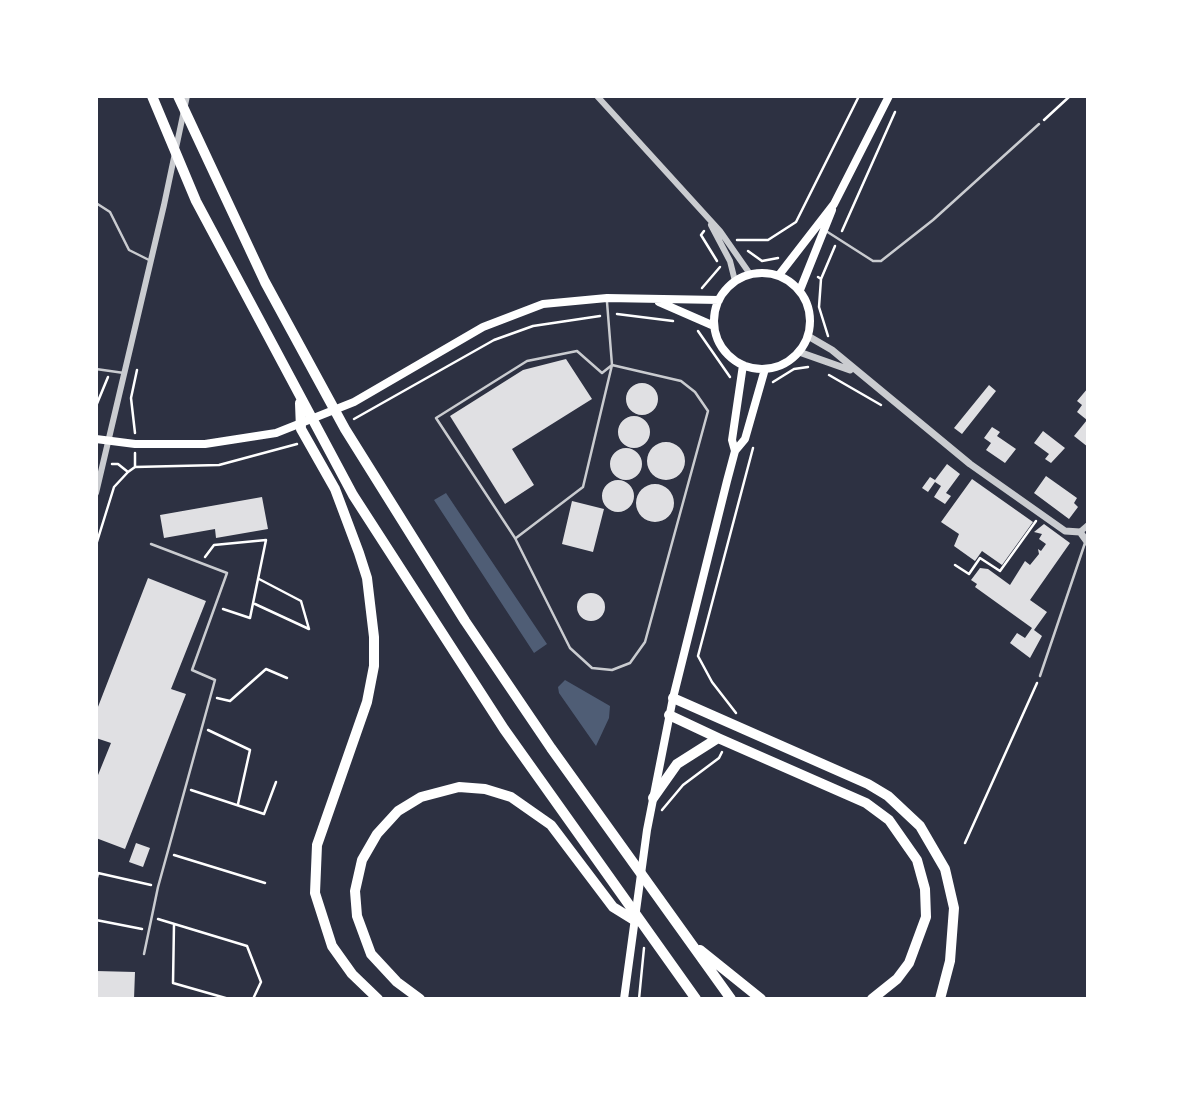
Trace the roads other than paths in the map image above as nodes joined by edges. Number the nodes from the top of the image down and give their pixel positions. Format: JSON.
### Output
{"nodes":[{"id":1,"x":152,"y":96,"type":"edge"},
{"id":2,"x":177,"y":96,"type":"edge"},
{"id":3,"x":187,"y":96,"type":"edge"},
{"id":4,"x":597,"y":96,"type":"edge"},
{"id":5,"x":889,"y":96,"type":"edge"},
{"id":6,"x":1039,"y":124,"type":"road end"},
{"id":7,"x":96,"y":203,"type":"edge"},
{"id":8,"x":834,"y":204,"type":"junction"},
{"id":9,"x":710,"y":223,"type":"junction"},
{"id":10,"x":825,"y":231,"type":"junction"},
{"id":11,"x":149,"y":260,"type":"junction"},
{"id":12,"x":750,"y":274,"type":"junction"},
{"id":13,"x":779,"y":275,"type":"junction"},
{"id":14,"x":735,"y":281,"type":"junction"},
{"id":15,"x":800,"y":290,"type":"junction"},
{"id":16,"x":607,"y":298,"type":"junction"},
{"id":17,"x":719,"y":300,"type":"junction"},
{"id":18,"x":657,"y":301,"type":"junction"},
{"id":19,"x":714,"y":326,"type":"junction"},
{"id":20,"x":808,"y":335,"type":"junction"},
{"id":21,"x":799,"y":352,"type":"junction"},
{"id":22,"x":612,"y":365,"type":"junction"},
{"id":23,"x":743,"y":365,"type":"junction"},
{"id":24,"x":96,"y":369,"type":"edge"},
{"id":25,"x":765,"y":369,"type":"junction"},
{"id":26,"x":854,"y":371,"type":"junction"},
{"id":27,"x":124,"y":373,"type":"junction"},
{"id":28,"x":300,"y":401,"type":"junction"},
{"id":29,"x":96,"y":439,"type":"edge"},
{"id":30,"x":108,"y":441,"type":"junction"},
{"id":31,"x":735,"y":452,"type":"junction"},
{"id":32,"x":96,"y":493,"type":"edge"},
{"id":33,"x":1088,"y":525,"type":"edge"},
{"id":34,"x":1080,"y":532,"type":"junction"},
{"id":35,"x":515,"y":538,"type":"junction"},
{"id":36,"x":1087,"y":542,"type":"edge"},
{"id":37,"x":151,"y":544,"type":"dead end"},
{"id":38,"x":1040,"y":676,"type":"road end"},
{"id":39,"x":673,"y":698,"type":"junction"},
{"id":40,"x":669,"y":715,"type":"junction"},
{"id":41,"x":722,"y":740,"type":"junction"},
{"id":42,"x":653,"y":798,"type":"junction"},
{"id":43,"x":640,"y":925,"type":"junction"},
{"id":44,"x":682,"y":933,"type":"junction"},
{"id":45,"x":144,"y":954,"type":"dead end"},
{"id":46,"x":378,"y":999,"type":"edge"},
{"id":47,"x":420,"y":999,"type":"edge"},
{"id":48,"x":624,"y":999,"type":"edge"},
{"id":49,"x":696,"y":999,"type":"edge"},
{"id":50,"x":730,"y":999,"type":"edge"},
{"id":51,"x":761,"y":999,"type":"edge"},
{"id":52,"x":872,"y":999,"type":"edge"},
{"id":53,"x":940,"y":999,"type":"edge"}],
"edges":[{"from":1,"to":28,"type":"highway"},
{"from":2,"to":44,"type":"highway"},
{"from":3,"to":11,"type":"street"},
{"from":4,"to":9,"type":"street"},
{"from":5,"to":8,"type":"main road"},
{"from":6,"to":10,"type":"lane"},
{"from":7,"to":11,"type":"lane"},
{"from":8,"to":10,"type":"main road"},
{"from":8,"to":13,"type":"main road"},
{"from":9,"to":12,"type":"street"},
{"from":9,"to":14,"type":"street"},
{"from":10,"to":15,"type":"main road"},
{"from":11,"to":27,"type":"street"},
{"from":12,"to":13,"type":"main road"},
{"from":12,"to":14,"type":"main road"},
{"from":13,"to":15,"type":"main road"},
{"from":14,"to":17,"type":"main road"},
{"from":15,"to":20,"type":"main road"},
{"from":16,"to":18,"type":"main road"},
{"from":16,"to":22,"type":"lane"},
{"from":16,"to":30,"type":"main road"},
{"from":17,"to":18,"type":"main road"},
{"from":17,"to":19,"type":"main road"},
{"from":18,"to":19,"type":"main road"},
{"from":19,"to":23,"type":"main road"},
{"from":20,"to":21,"type":"main road"},
{"from":20,"to":26,"type":"street"},
{"from":21,"to":25,"type":"main road"},
{"from":21,"to":26,"type":"street"},
{"from":22,"to":35,"type":"lane"},
{"from":22,"to":35,"type":"lane"},
{"from":22,"to":35,"type":"lane"},
{"from":23,"to":25,"type":"main road"},
{"from":23,"to":31,"type":"main road"},
{"from":24,"to":27,"type":"lane"},
{"from":25,"to":31,"type":"main road"},
{"from":26,"to":34,"type":"street"},
{"from":27,"to":30,"type":"street"},
{"from":28,"to":43,"type":"highway"},
{"from":28,"to":46,"type":"highway"},
{"from":29,"to":30,"type":"main road"},
{"from":30,"to":32,"type":"street"},
{"from":31,"to":39,"type":"main road"},
{"from":33,"to":34,"type":"street"},
{"from":34,"to":36,"type":"street"},
{"from":36,"to":38,"type":"lane"},
{"from":37,"to":45,"type":"lane"},
{"from":39,"to":40,"type":"main road"},
{"from":39,"to":53,"type":"highway"},
{"from":40,"to":41,"type":"highway"},
{"from":40,"to":42,"type":"main road"},
{"from":41,"to":42,"type":"highway"},
{"from":41,"to":52,"type":"highway"},
{"from":42,"to":48,"type":"main road"},
{"from":43,"to":47,"type":"highway"},
{"from":43,"to":49,"type":"highway"},
{"from":44,"to":50,"type":"highway"},
{"from":44,"to":51,"type":"highway"}]}
